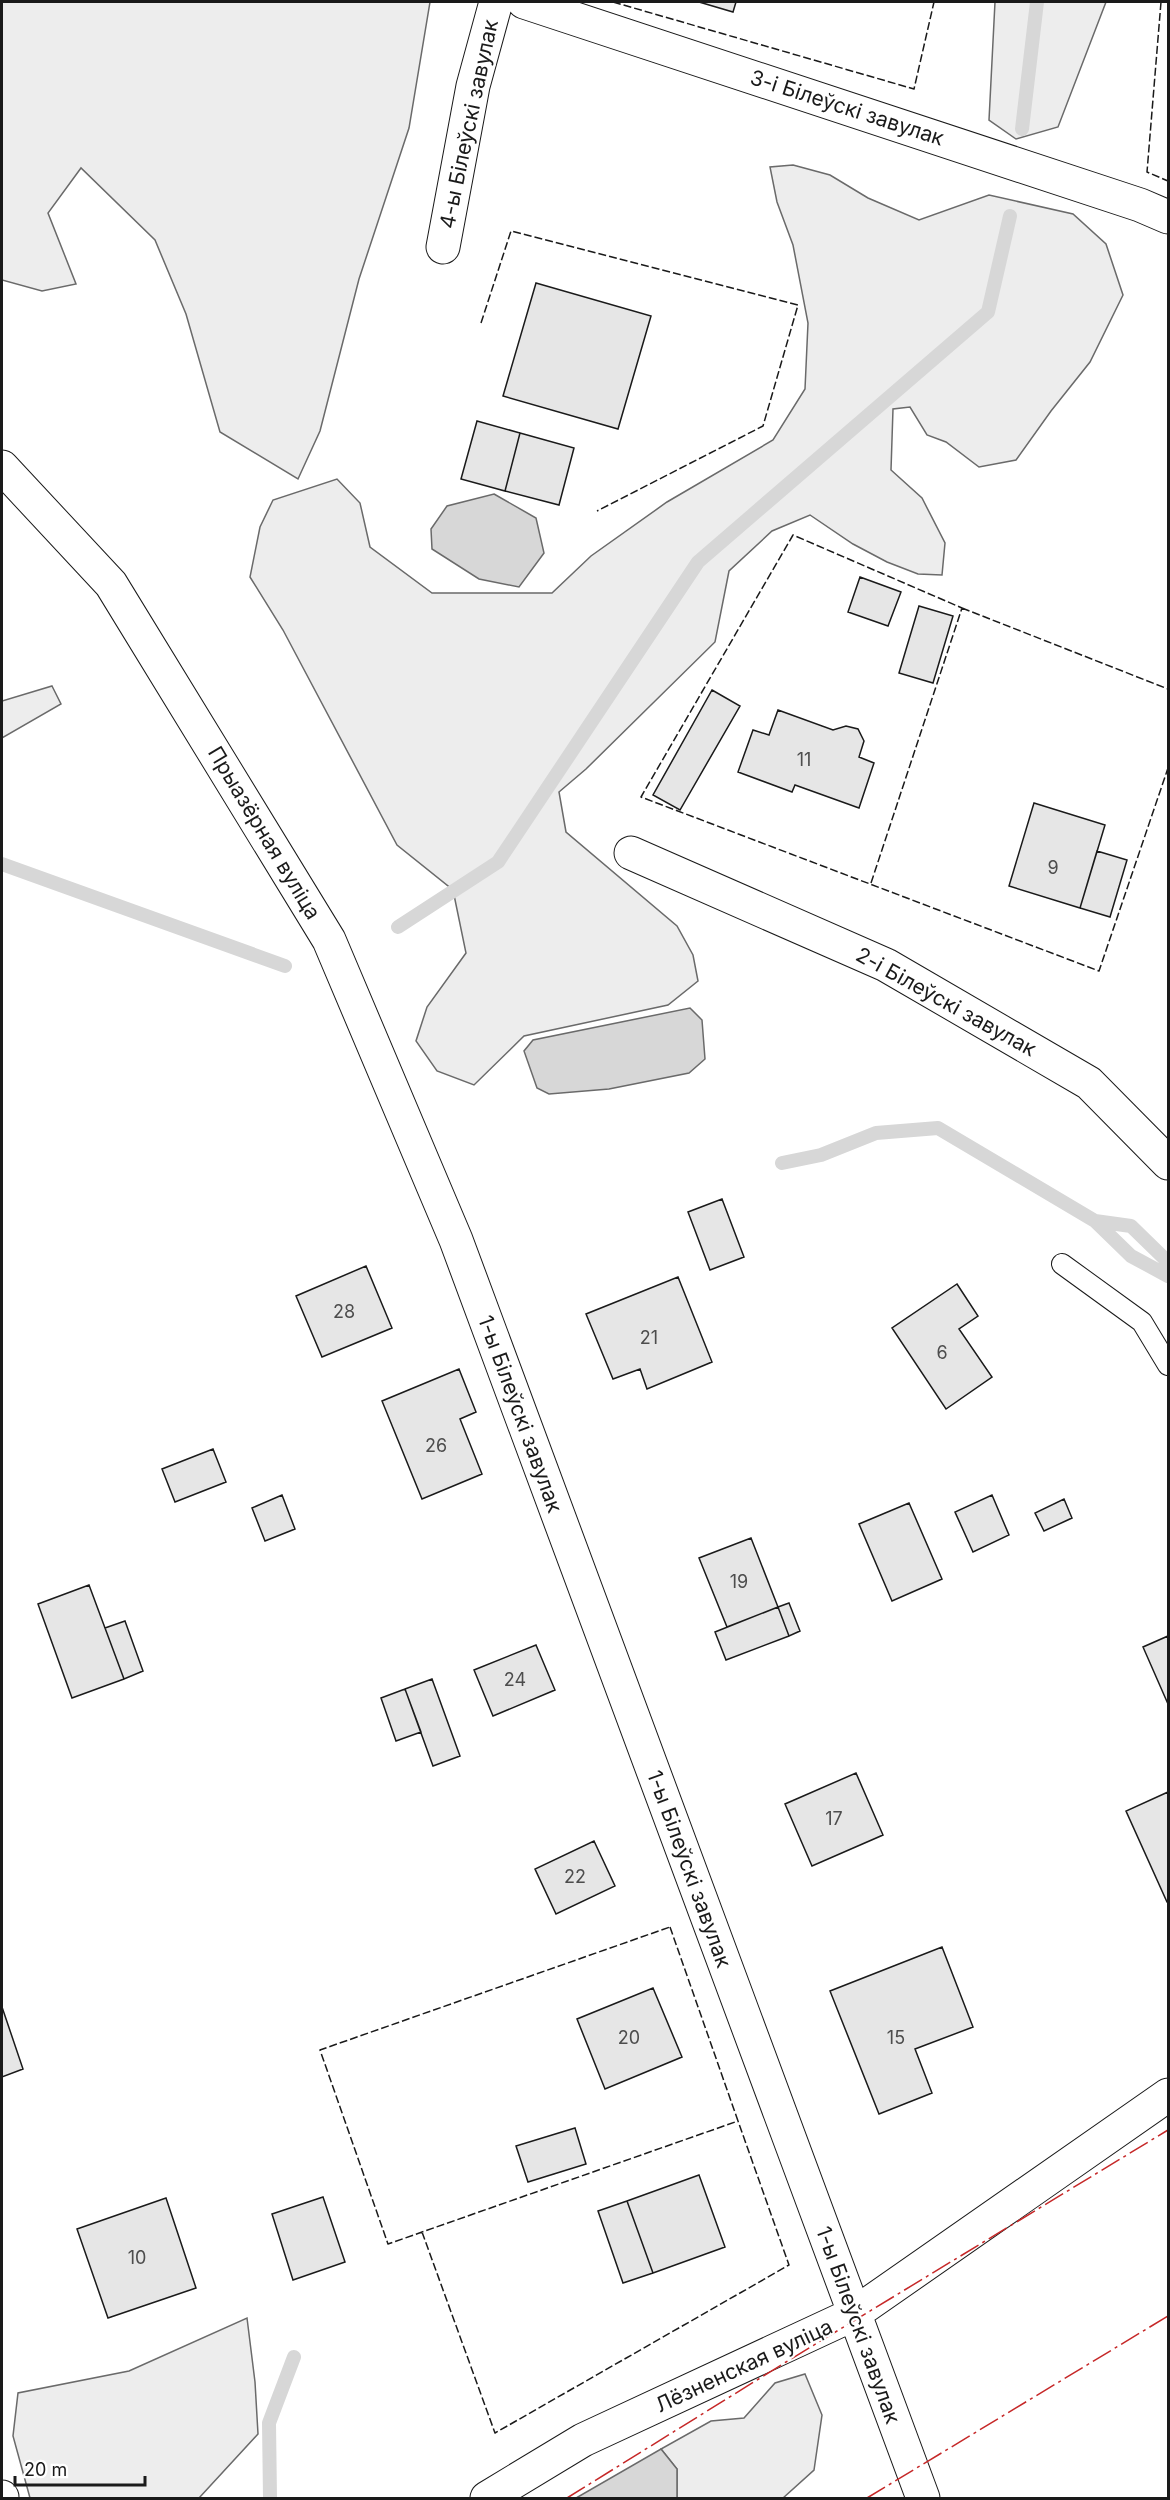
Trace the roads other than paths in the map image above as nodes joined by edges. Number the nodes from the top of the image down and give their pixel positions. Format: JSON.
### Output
{"nodes":[{"id":1,"x":496,"y":2,"type":"edge"},
{"id":2,"x":524,"y":2,"type":"edge"},
{"id":3,"x":1168,"y":216,"type":"edge"},
{"id":4,"x":443,"y":247,"type":"dead end"},
{"id":5,"x":2,"y":467,"type":"edge"},
{"id":6,"x":631,"y":854,"type":"dead end"},
{"id":7,"x":1168,"y":1163,"type":"edge"},
{"id":8,"x":456,"y":1240,"type":"joint"},
{"id":9,"x":1062,"y":1264,"type":"dead end"},
{"id":10,"x":1168,"y":1365,"type":"edge"},
{"id":11,"x":1168,"y":2095,"type":"edge"},
{"id":12,"x":854,"y":2314,"type":"junction"},
{"id":13,"x":487,"y":2499,"type":"edge"},
{"id":14,"x":923,"y":2499,"type":"edge"}],
"edges":[{"from":1,"to":4,"type":"street","name":"4-ы Білеўскі завулак"},
{"from":2,"to":3,"type":"street","name":"3-і Білеўскі завулак"},
{"from":5,"to":8,"type":"street","name":"Прыазёрная вуліца"},
{"from":6,"to":7,"type":"street","name":"2-і Білеўскі завулак"},
{"from":8,"to":12,"type":"street","name":"1-ы Білеўскі завулак"},
{"from":9,"to":10,"type":"lane"},
{"from":11,"to":12,"type":"street","name":"Лёзненская вуліца"},
{"from":12,"to":13,"type":"street","name":"Лёзненская вуліца"},
{"from":12,"to":14,"type":"street","name":"1-ы Білеўскі завулак"}]}
